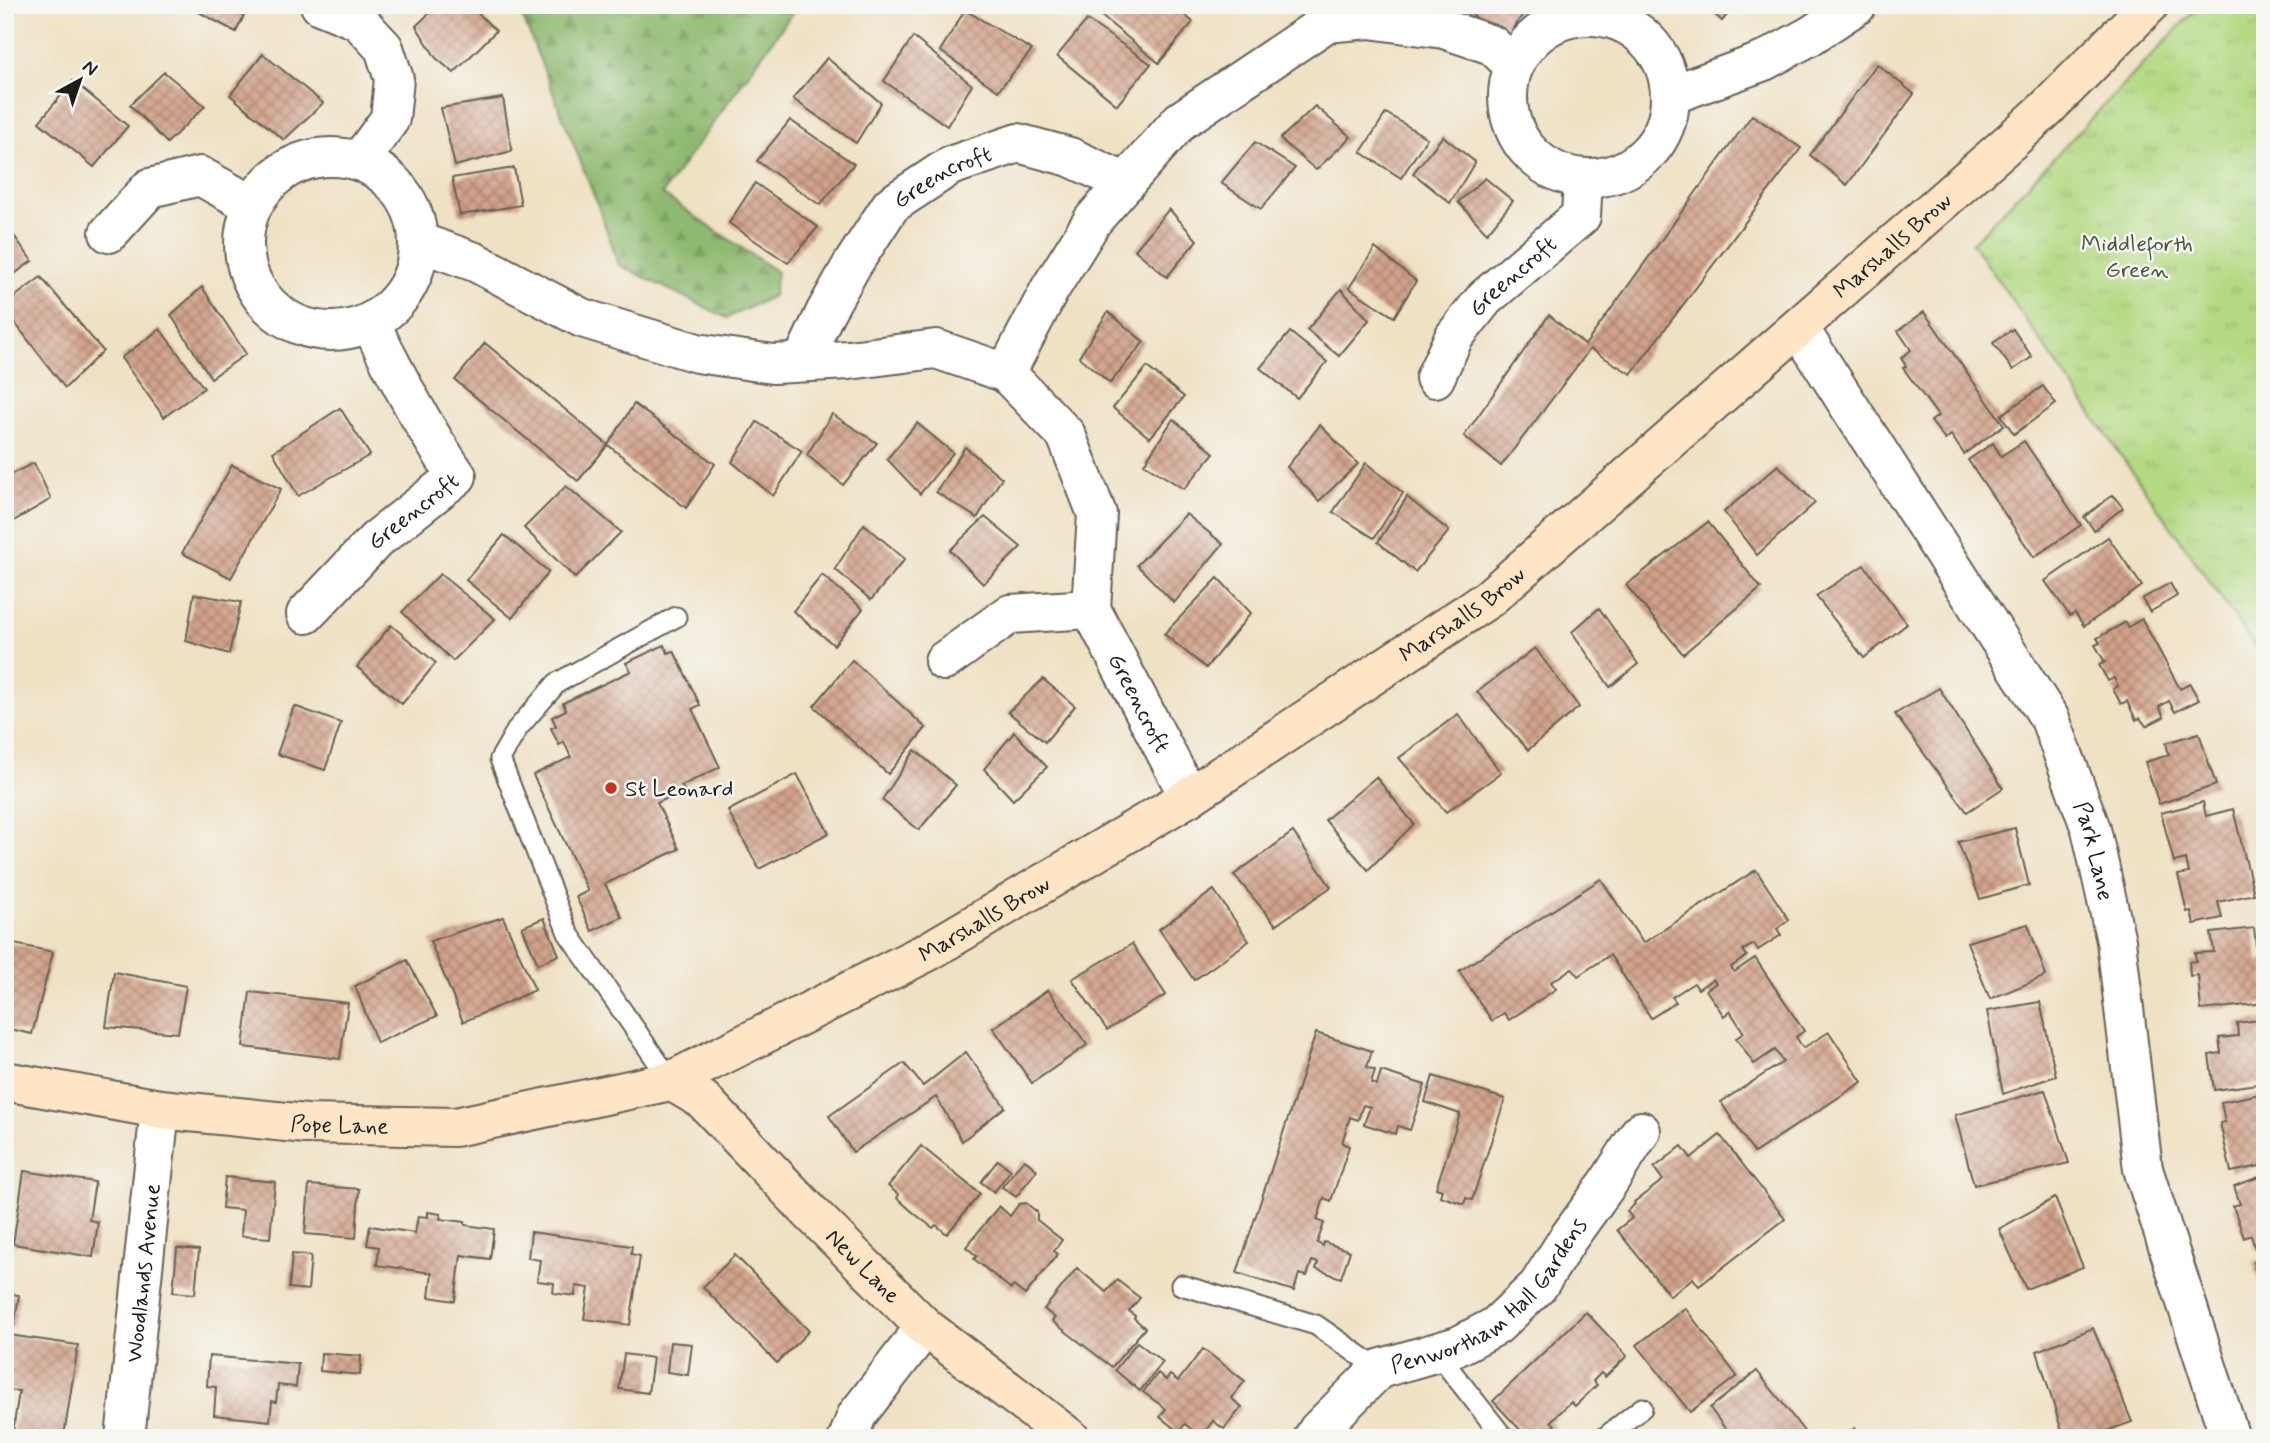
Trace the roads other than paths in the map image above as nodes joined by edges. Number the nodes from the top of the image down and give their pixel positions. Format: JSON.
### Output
{"nodes":[{"id":1,"x":320,"y":5,"type":"edge"},
{"id":2,"x":1857,"y":5,"type":"edge"},
{"id":3,"x":2149,"y":5,"type":"edge"},
{"id":4,"x":1597,"y":10,"type":"edge"},
{"id":5,"x":1326,"y":14,"type":"edge"},
{"id":6,"x":1514,"y":66,"type":"junction"},
{"id":7,"x":1671,"y":95,"type":"junction"},
{"id":8,"x":359,"y":161,"type":"junction"},
{"id":9,"x":1583,"y":179,"type":"junction"},
{"id":10,"x":1126,"y":183,"type":"junction"},
{"id":11,"x":252,"y":205,"type":"junction"},
{"id":12,"x":109,"y":233,"type":"dead end"},
{"id":13,"x":419,"y":242,"type":"junction"},
{"id":14,"x":370,"y":322,"type":"junction"},
{"id":15,"x":1799,"y":328,"type":"junction"},
{"id":16,"x":802,"y":362,"type":"junction"},
{"id":17,"x":1006,"y":373,"type":"junction"},
{"id":18,"x":1434,"y":378,"type":"dead end"},
{"id":19,"x":1091,"y":609,"type":"junction"},
{"id":20,"x":306,"y":614,"type":"dead end"},
{"id":21,"x":677,"y":617,"type":"dead end"},
{"id":22,"x":944,"y":661,"type":"dead end"},
{"id":23,"x":1188,"y":797,"type":"junction"},
{"id":24,"x":5,"y":1081,"type":"edge"},
{"id":25,"x":671,"y":1081,"type":"junction"},
{"id":26,"x":160,"y":1109,"type":"junction"},
{"id":27,"x":1641,"y":1131,"type":"dead end"},
{"id":28,"x":1181,"y":1285,"type":"dead end"},
{"id":29,"x":925,"y":1327,"type":"junction"},
{"id":30,"x":1436,"y":1353,"type":"junction"},
{"id":31,"x":1379,"y":1370,"type":"junction"},
{"id":32,"x":1642,"y":1408,"type":"dead end"},
{"id":33,"x":125,"y":1438,"type":"edge"},
{"id":34,"x":848,"y":1438,"type":"edge"},
{"id":35,"x":1070,"y":1438,"type":"edge"},
{"id":36,"x":1313,"y":1438,"type":"edge"},
{"id":37,"x":1504,"y":1438,"type":"edge"},
{"id":38,"x":1604,"y":1438,"type":"edge"},
{"id":39,"x":2230,"y":1438,"type":"edge"}],
"edges":[{"from":1,"to":8,"type":"street"},
{"from":2,"to":7,"type":"street"},
{"from":3,"to":15,"type":"street","name":"Marshalls Brow"},
{"from":4,"to":6,"type":"street"},
{"from":4,"to":7,"type":"street"},
{"from":5,"to":6,"type":"street"},
{"from":5,"to":10,"type":"street"},
{"from":6,"to":9,"type":"street"},
{"from":7,"to":9,"type":"street"},
{"from":8,"to":11,"type":"street"},
{"from":8,"to":13,"type":"street"},
{"from":9,"to":18,"type":"street","name":"Greencroft"},
{"from":10,"to":16,"type":"street","name":"Greencroft"},
{"from":10,"to":17,"type":"street"},
{"from":11,"to":12,"type":"street"},
{"from":11,"to":14,"type":"street"},
{"from":13,"to":14,"type":"street"},
{"from":13,"to":16,"type":"street"},
{"from":14,"to":20,"type":"street","name":"Greencroft"},
{"from":15,"to":23,"type":"street","name":"Marshalls Brow"},
{"from":15,"to":39,"type":"street","name":"Park Lane"},
{"from":16,"to":17,"type":"street"},
{"from":17,"to":19,"type":"street"},
{"from":19,"to":22,"type":"street"},
{"from":19,"to":23,"type":"street","name":"Greencroft"},
{"from":21,"to":25,"type":"lane"},
{"from":23,"to":25,"type":"street","name":"Marshalls Brow"},
{"from":24,"to":26,"type":"street","name":"Pope Lane"},
{"from":25,"to":26,"type":"street","name":"Pope Lane"},
{"from":25,"to":29,"type":"street","name":"New Lane"},
{"from":26,"to":33,"type":"street","name":"Woodlands Avenue"},
{"from":27,"to":30,"type":"street","name":"Penwortham Hall Gardens"},
{"from":28,"to":31,"type":"lane"},
{"from":29,"to":34,"type":"street"},
{"from":29,"to":35,"type":"street","name":"New Lane"},
{"from":30,"to":31,"type":"street","name":"Penwortham Hall Gardens"},
{"from":30,"to":37,"type":"lane"},
{"from":31,"to":36,"type":"street","name":"Penwortham Hall Gardens"},
{"from":32,"to":38,"type":"lane"}]}
